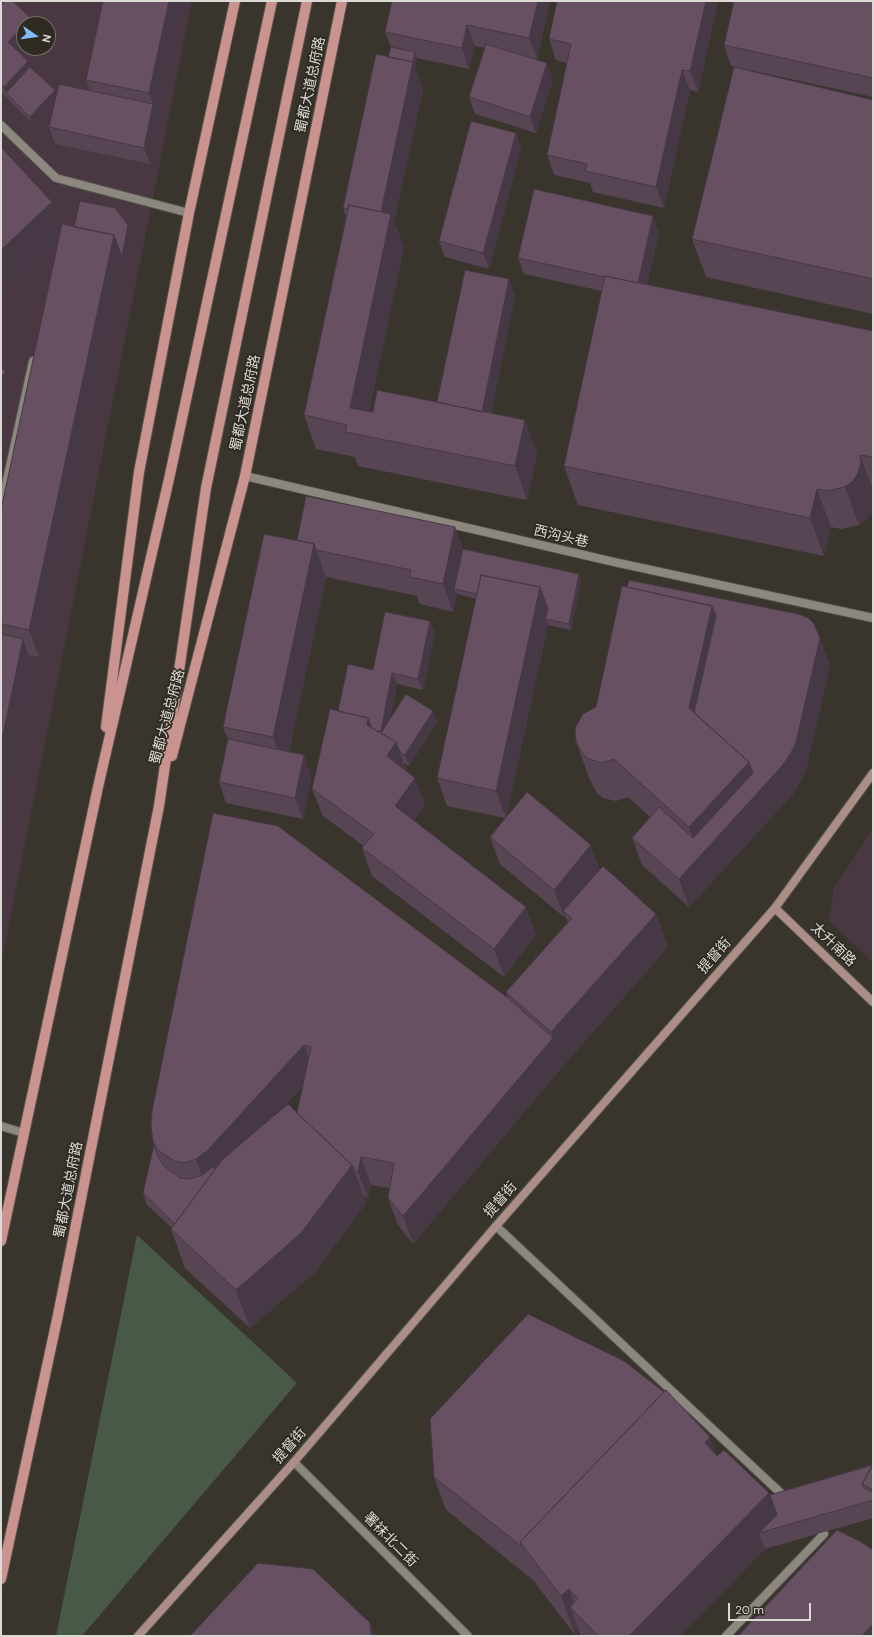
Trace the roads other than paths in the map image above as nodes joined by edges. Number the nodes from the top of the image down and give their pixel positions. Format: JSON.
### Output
{"nodes":[{"id":1,"x":235,"y":1,"type":"edge"},
{"id":2,"x":272,"y":1,"type":"edge"},
{"id":3,"x":307,"y":1,"type":"edge"},
{"id":4,"x":342,"y":1,"type":"edge"},
{"id":5,"x":1,"y":125,"type":"edge"},
{"id":6,"x":190,"y":214,"type":"junction"},
{"id":7,"x":35,"y":350,"type":"edge"},
{"id":8,"x":245,"y":476,"type":"junction"},
{"id":9,"x":1,"y":507,"type":"edge"},
{"id":10,"x":873,"y":618,"type":"edge"},
{"id":11,"x":873,"y":773,"type":"edge"},
{"id":12,"x":98,"y":787,"type":"junction"},
{"id":13,"x":159,"y":806,"type":"junction"},
{"id":14,"x":775,"y":908,"type":"junction"},
{"id":15,"x":873,"y":1002,"type":"edge"},
{"id":16,"x":1,"y":1126,"type":"edge"},
{"id":17,"x":24,"y":1132,"type":"junction"},
{"id":18,"x":496,"y":1226,"type":"junction"},
{"id":19,"x":1,"y":1241,"type":"edge"},
{"id":20,"x":294,"y":1462,"type":"junction"},
{"id":21,"x":795,"y":1507,"type":"edge"},
{"id":22,"x":807,"y":1518,"type":"edge"},
{"id":23,"x":1,"y":1579,"type":"edge"},
{"id":24,"x":138,"y":1636,"type":"edge"},
{"id":25,"x":468,"y":1636,"type":"edge"},
{"id":26,"x":726,"y":1636,"type":"edge"}],
"edges":[{"from":1,"to":6,"type":"main road"},
{"from":2,"to":12,"type":"main road"},
{"from":3,"to":13,"type":"main road","name":"蜀都大道总府路"},
{"from":4,"to":8,"type":"main road","name":"蜀都大道总府路"},
{"from":5,"to":6,"type":"street"},
{"from":6,"to":12,"type":"main road"},
{"from":7,"to":9,"type":"street"},
{"from":8,"to":10,"type":"street","name":"西沟头巷"},
{"from":8,"to":13,"type":"main road","name":"蜀都大道总府路"},
{"from":11,"to":14,"type":"main road","name":"提督街"},
{"from":12,"to":17,"type":"main road"},
{"from":13,"to":23,"type":"main road","name":"蜀都大道总府路"},
{"from":14,"to":15,"type":"main road","name":"太升南路"},
{"from":14,"to":18,"type":"main road","name":"提督街"},
{"from":16,"to":17,"type":"street"},
{"from":17,"to":19,"type":"main road"},
{"from":18,"to":20,"type":"main road","name":"提督街"},
{"from":18,"to":21,"type":"street"},
{"from":20,"to":24,"type":"main road","name":"提督街"},
{"from":20,"to":25,"type":"street","name":"署袜北二街"},
{"from":22,"to":26,"type":"street"}]}
